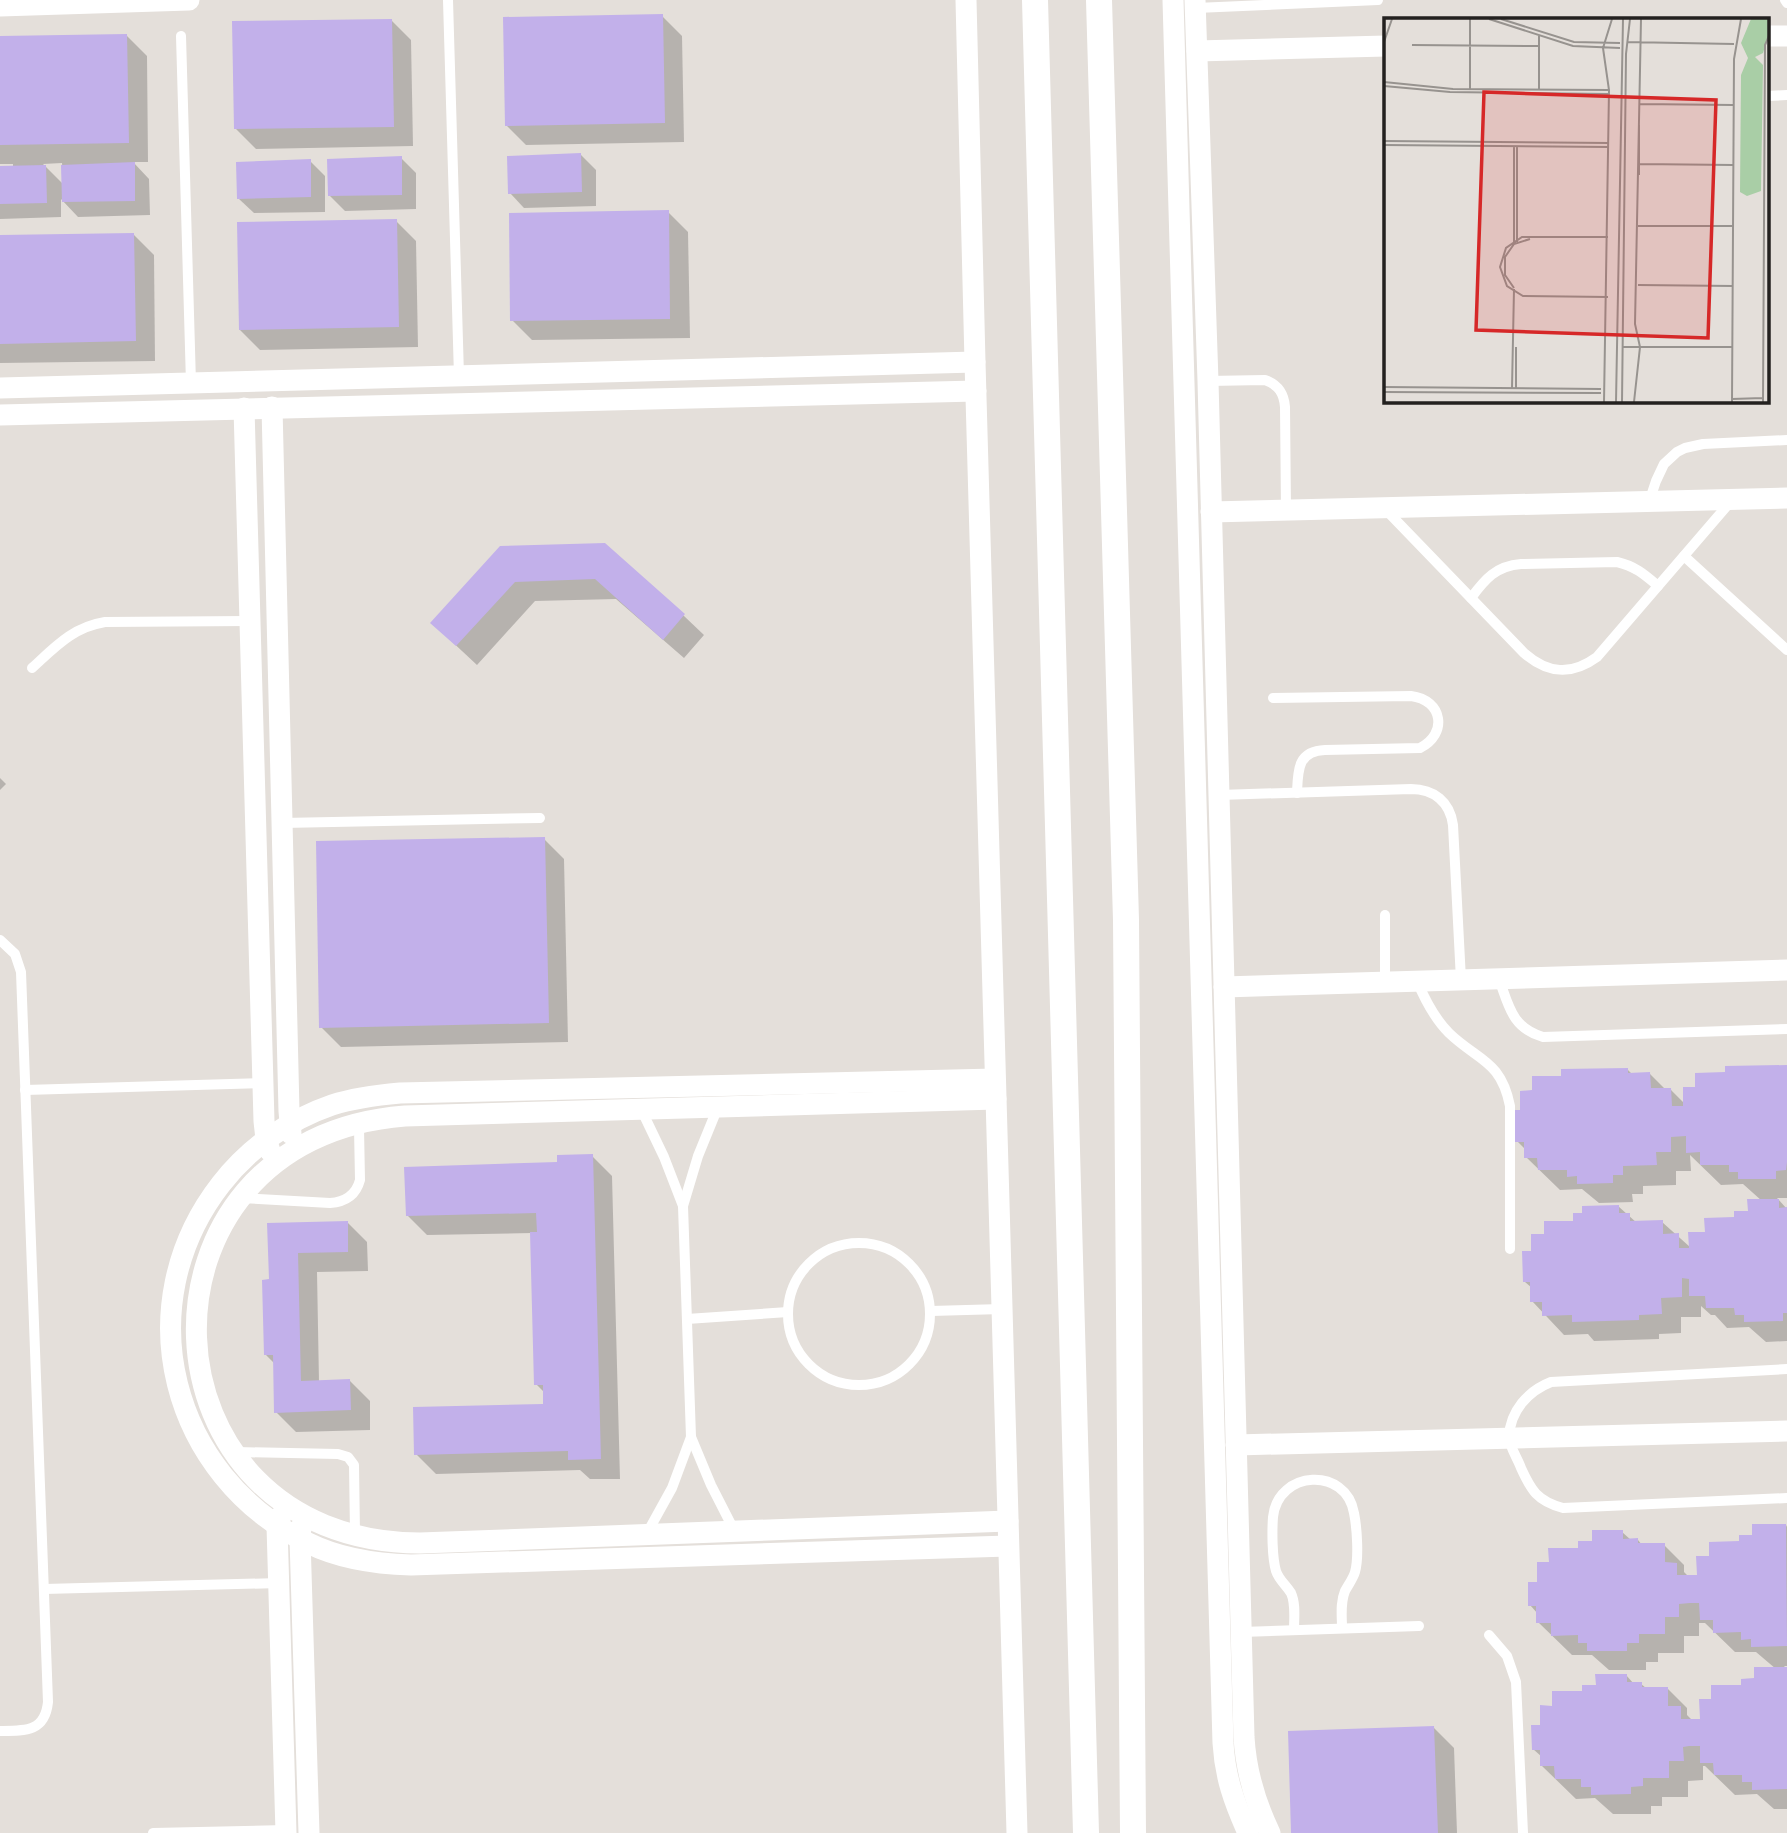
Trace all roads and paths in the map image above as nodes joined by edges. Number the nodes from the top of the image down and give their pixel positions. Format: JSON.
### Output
{"nodes":[{"id":1,"x":189,"y":0,"type":"edge"},
{"id":2,"x":448,"y":0,"type":"edge"},
{"id":3,"x":966,"y":0,"type":"edge"},
{"id":4,"x":1035,"y":0,"type":"edge"},
{"id":5,"x":1099,"y":0,"type":"edge"},
{"id":6,"x":1173,"y":0,"type":"edge"},
{"id":7,"x":1378,"y":0,"type":"edge"},
{"id":8,"x":1196,"y":4,"type":"edge"},
{"id":9,"x":0,"y":6,"type":"edge"},
{"id":10,"x":181,"y":36,"type":"dead end"},
{"id":11,"x":1384,"y":46,"type":"edge"},
{"id":12,"x":1197,"y":51,"type":"junction"},
{"id":13,"x":975,"y":362,"type":"junction"},
{"id":14,"x":459,"y":376,"type":"junction"},
{"id":15,"x":1208,"y":381,"type":"junction"},
{"id":16,"x":191,"y":383,"type":"junction"},
{"id":17,"x":0,"y":388,"type":"edge"},
{"id":18,"x":976,"y":391,"type":"junction"},
{"id":19,"x":272,"y":407,"type":"junction"},
{"id":20,"x":244,"y":408,"type":"junction"},
{"id":21,"x":0,"y":415,"type":"edge"},
{"id":22,"x":1787,"y":440,"type":"edge"},
{"id":23,"x":274,"y":465,"type":"junction"},
{"id":24,"x":245,"y":466,"type":"junction"},
{"id":25,"x":1787,"y":498,"type":"edge"},
{"id":26,"x":1732,"y":500,"type":"junction"},
{"id":27,"x":1649,"y":502,"type":"junction"},
{"id":28,"x":1384,"y":508,"type":"junction"},
{"id":29,"x":1286,"y":510,"type":"junction"},
{"id":30,"x":1211,"y":512,"type":"junction"},
{"id":31,"x":1684,"y":556,"type":"junction"},
{"id":32,"x":1658,"y":586,"type":"junction"},
{"id":33,"x":1471,"y":598,"type":"junction"},
{"id":34,"x":249,"y":621,"type":"junction"},
{"id":35,"x":1787,"y":650,"type":"edge"},
{"id":36,"x":32,"y":668,"type":"dead end"},
{"id":37,"x":1273,"y":698,"type":"dead end"},
{"id":38,"x":1297,"y":793,"type":"junction"},
{"id":39,"x":1219,"y":795,"type":"junction"},
{"id":40,"x":540,"y":817,"type":"dead end"},
{"id":41,"x":282,"y":822,"type":"junction"},
{"id":42,"x":1385,"y":915,"type":"dead end"},
{"id":43,"x":0,"y":940,"type":"edge"},
{"id":44,"x":1787,"y":970,"type":"edge"},
{"id":45,"x":1499,"y":979,"type":"junction"},
{"id":46,"x":1461,"y":980,"type":"junction"},
{"id":47,"x":1418,"y":981,"type":"junction"},
{"id":48,"x":1385,"y":982,"type":"junction"},
{"id":49,"x":1224,"y":987,"type":"junction"},
{"id":50,"x":1787,"y":1029,"type":"edge"},
{"id":51,"x":263,"y":1083,"type":"junction"},
{"id":52,"x":996,"y":1089,"type":"junction"},
{"id":53,"x":25,"y":1090,"type":"junction"},
{"id":54,"x":718,"y":1107,"type":"junction"},
{"id":55,"x":641,"y":1109,"type":"junction"},
{"id":56,"x":359,"y":1122,"type":"junction"},
{"id":57,"x":289,"y":1124,"type":"junction"},
{"id":58,"x":266,"y":1139,"type":"junction"},
{"id":59,"x":294,"y":1150,"type":"junction"},
{"id":60,"x":275,"y":1163,"type":"junction"},
{"id":61,"x":241,"y":1198,"type":"junction"},
{"id":62,"x":683,"y":1206,"type":"junction"},
{"id":63,"x":1510,"y":1249,"type":"dead end"},
{"id":64,"x":1002,"y":1308,"type":"junction"},
{"id":65,"x":931,"y":1311,"type":"junction"},
{"id":66,"x":788,"y":1312,"type":"junction"},
{"id":67,"x":687,"y":1319,"type":"junction"},
{"id":68,"x":1787,"y":1369,"type":"edge"},
{"id":69,"x":1787,"y":1431,"type":"edge"},
{"id":70,"x":691,"y":1437,"type":"junction"},
{"id":71,"x":1509,"y":1438,"type":"junction"},
{"id":72,"x":1236,"y":1445,"type":"junction"},
{"id":73,"x":234,"y":1452,"type":"junction"},
{"id":74,"x":1787,"y":1498,"type":"edge"},
{"id":75,"x":287,"y":1505,"type":"junction"},
{"id":76,"x":307,"y":1517,"type":"junction"},
{"id":77,"x":1008,"y":1521,"type":"junction"},
{"id":78,"x":277,"y":1526,"type":"junction"},
{"id":79,"x":735,"y":1532,"type":"junction"},
{"id":80,"x":646,"y":1535,"type":"junction"},
{"id":81,"x":355,"y":1536,"type":"junction"},
{"id":82,"x":300,"y":1539,"type":"junction"},
{"id":83,"x":1008,"y":1546,"type":"junction"},
{"id":84,"x":279,"y":1583,"type":"junction"},
{"id":85,"x":44,"y":1589,"type":"junction"},
{"id":86,"x":1419,"y":1626,"type":"dead end"},
{"id":87,"x":1342,"y":1629,"type":"junction"},
{"id":88,"x":1294,"y":1630,"type":"junction"},
{"id":89,"x":1241,"y":1632,"type":"junction"},
{"id":90,"x":1489,"y":1635,"type":"dead end"},
{"id":91,"x":0,"y":1731,"type":"edge"},
{"id":92,"x":286,"y":1831,"type":"edge"},
{"id":93,"x":153,"y":1833,"type":"edge"},
{"id":94,"x":309,"y":1833,"type":"edge"},
{"id":95,"x":1017,"y":1833,"type":"edge"},
{"id":96,"x":1086,"y":1833,"type":"edge"},
{"id":97,"x":1133,"y":1833,"type":"edge"},
{"id":98,"x":1248,"y":1833,"type":"edge"},
{"id":99,"x":1270,"y":1833,"type":"edge"},
{"id":100,"x":1523,"y":1833,"type":"edge"}],
"edges":[{"from":1,"to":9,"type":"street"},
{"from":2,"to":14,"type":"lane"},
{"from":3,"to":13,"type":"street"},
{"from":4,"to":96,"type":"street"},
{"from":5,"to":97,"type":"street"},
{"from":6,"to":98,"type":"street"},
{"from":7,"to":8,"type":"lane"},
{"from":8,"to":12,"type":"street"},
{"from":10,"to":16,"type":"lane"},
{"from":11,"to":12,"type":"street"},
{"from":12,"to":15,"type":"street"},
{"from":13,"to":14,"type":"street"},
{"from":13,"to":18,"type":"street"},
{"from":14,"to":16,"type":"street"},
{"from":15,"to":29,"type":"lane"},
{"from":15,"to":30,"type":"street"},
{"from":16,"to":17,"type":"street"},
{"from":18,"to":19,"type":"street"},
{"from":18,"to":52,"type":"street"},
{"from":19,"to":20,"type":"street"},
{"from":19,"to":23,"type":"street"},
{"from":20,"to":21,"type":"street"},
{"from":20,"to":24,"type":"street"},
{"from":22,"to":27,"type":"lane"},
{"from":23,"to":24,"type":"street"},
{"from":23,"to":41,"type":"street"},
{"from":24,"to":34,"type":"street"},
{"from":25,"to":26,"type":"street"},
{"from":26,"to":27,"type":"street"},
{"from":26,"to":31,"type":"lane"},
{"from":27,"to":28,"type":"street"},
{"from":28,"to":29,"type":"street"},
{"from":28,"to":33,"type":"lane"},
{"from":29,"to":30,"type":"street"},
{"from":30,"to":39,"type":"street"},
{"from":31,"to":32,"type":"lane"},
{"from":31,"to":35,"type":"lane"},
{"from":32,"to":33,"type":"lane"},
{"from":32,"to":33,"type":"lane"},
{"from":34,"to":36,"type":"lane"},
{"from":34,"to":51,"type":"street"},
{"from":37,"to":38,"type":"lane"},
{"from":38,"to":39,"type":"lane"},
{"from":38,"to":46,"type":"lane"},
{"from":39,"to":49,"type":"street"},
{"from":40,"to":41,"type":"lane"},
{"from":41,"to":57,"type":"street"},
{"from":42,"to":48,"type":"lane"},
{"from":43,"to":53,"type":"lane"},
{"from":44,"to":45,"type":"street"},
{"from":45,"to":46,"type":"street"},
{"from":45,"to":50,"type":"lane"},
{"from":46,"to":47,"type":"street"},
{"from":47,"to":48,"type":"street"},
{"from":47,"to":63,"type":"lane"},
{"from":48,"to":49,"type":"street"},
{"from":49,"to":72,"type":"street"},
{"from":51,"to":53,"type":"lane"},
{"from":51,"to":58,"type":"street"},
{"from":52,"to":54,"type":"street"},
{"from":52,"to":57,"type":"street"},
{"from":52,"to":64,"type":"street"},
{"from":53,"to":85,"type":"lane"},
{"from":54,"to":55,"type":"street"},
{"from":54,"to":62,"type":"lane"},
{"from":55,"to":56,"type":"street"},
{"from":55,"to":62,"type":"lane"},
{"from":56,"to":59,"type":"street"},
{"from":56,"to":61,"type":"lane"},
{"from":57,"to":58,"type":"street"},
{"from":57,"to":59,"type":"street"},
{"from":58,"to":60,"type":"street"},
{"from":58,"to":78,"type":"street"},
{"from":59,"to":60,"type":"street"},
{"from":60,"to":61,"type":"street"},
{"from":61,"to":73,"type":"street"},
{"from":62,"to":67,"type":"lane"},
{"from":64,"to":65,"type":"lane"},
{"from":64,"to":77,"type":"street"},
{"from":65,"to":66,"type":"lane"},
{"from":65,"to":66,"type":"lane"},
{"from":66,"to":67,"type":"lane"},
{"from":67,"to":70,"type":"lane"},
{"from":68,"to":71,"type":"lane"},
{"from":69,"to":71,"type":"street"},
{"from":70,"to":79,"type":"lane"},
{"from":70,"to":80,"type":"lane"},
{"from":71,"to":72,"type":"street"},
{"from":71,"to":74,"type":"lane"},
{"from":72,"to":89,"type":"street"},
{"from":73,"to":75,"type":"street"},
{"from":73,"to":81,"type":"lane"},
{"from":75,"to":76,"type":"street"},
{"from":75,"to":78,"type":"street"},
{"from":76,"to":81,"type":"street"},
{"from":76,"to":82,"type":"street"},
{"from":77,"to":79,"type":"street"},
{"from":77,"to":83,"type":"street"},
{"from":78,"to":82,"type":"street"},
{"from":78,"to":84,"type":"street"},
{"from":79,"to":80,"type":"street"},
{"from":80,"to":81,"type":"street"},
{"from":82,"to":83,"type":"street"},
{"from":82,"to":94,"type":"street"},
{"from":83,"to":95,"type":"street"},
{"from":84,"to":85,"type":"lane"},
{"from":84,"to":92,"type":"street"},
{"from":85,"to":91,"type":"lane"},
{"from":86,"to":87,"type":"lane"},
{"from":87,"to":88,"type":"lane"},
{"from":87,"to":88,"type":"lane"},
{"from":88,"to":89,"type":"lane"},
{"from":89,"to":99,"type":"street"},
{"from":90,"to":100,"type":"lane"},
{"from":92,"to":93,"type":"lane"}]}
